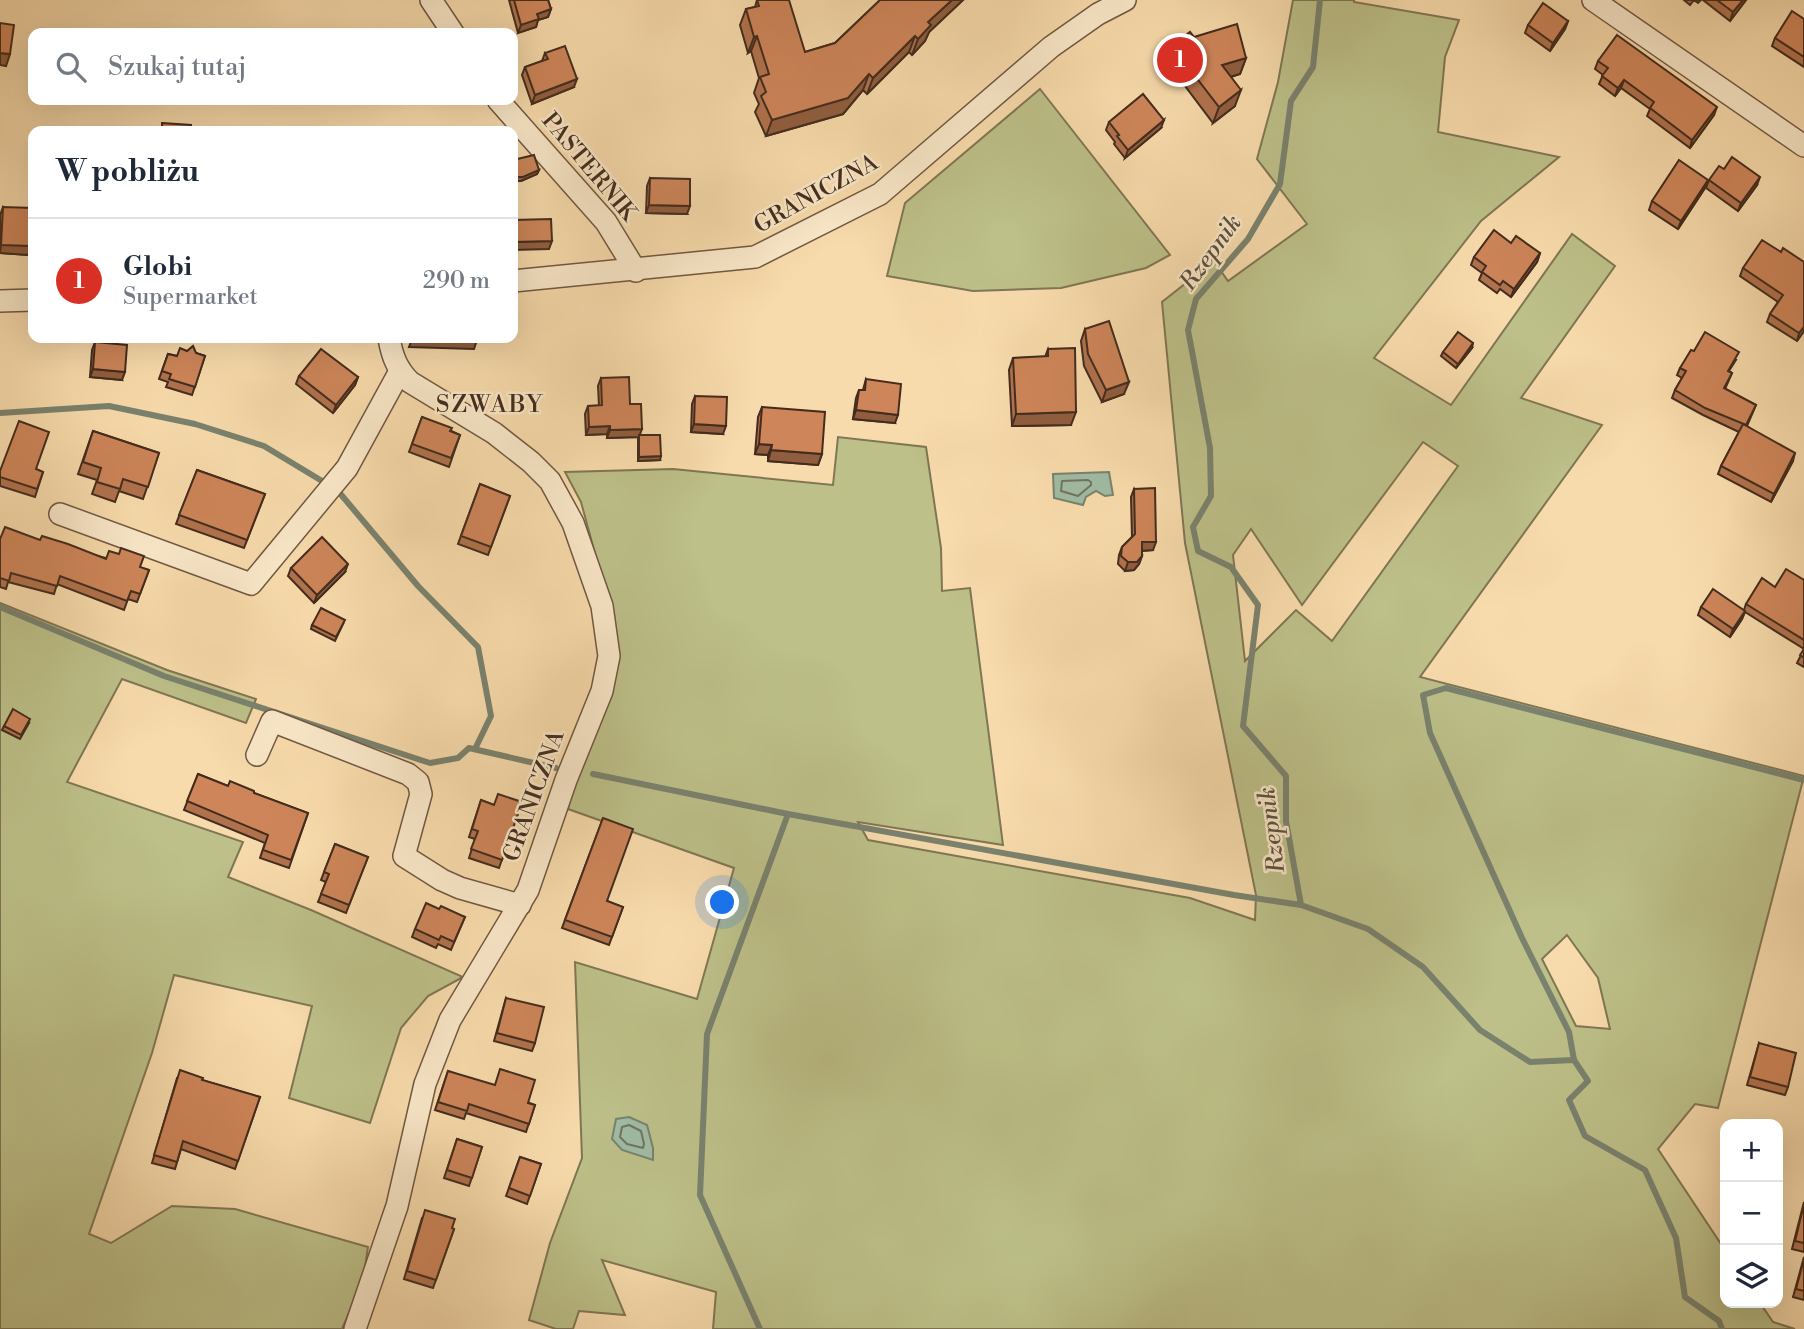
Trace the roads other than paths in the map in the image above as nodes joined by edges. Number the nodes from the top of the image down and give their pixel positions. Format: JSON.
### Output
{"nodes":[{"id":1,"x":431,"y":0,"type":"edge"},
{"id":2,"x":1125,"y":0,"type":"edge"},
{"id":3,"x":1594,"y":0,"type":"edge"},
{"id":4,"x":1093,"y":7,"type":"edge"},
{"id":5,"x":450,"y":28,"type":"edge"},
{"id":6,"x":502,"y":105,"type":"edge"},
{"id":7,"x":1804,"y":146,"type":"edge"},
{"id":8,"x":636,"y":271,"type":"junction"},
{"id":9,"x":518,"y":281,"type":"edge"},
{"id":10,"x":28,"y":300,"type":"edge"},
{"id":11,"x":0,"y":301,"type":"edge"},
{"id":12,"x":390,"y":343,"type":"edge"},
{"id":13,"x":400,"y":371,"type":"junction"},
{"id":14,"x":60,"y":514,"type":"dead end"},
{"id":15,"x":257,"y":755,"type":"dead end"},
{"id":16,"x":520,"y":905,"type":"junction"},
{"id":17,"x":355,"y":1329,"type":"edge"}],
"edges":[{"from":1,"to":5,"type":"street"},
{"from":2,"to":4,"type":"street","name":"GRANICZNA"},
{"from":3,"to":7,"type":"street"},
{"from":4,"to":8,"type":"street","name":"GRANICZNA"},
{"from":6,"to":8,"type":"street","name":"PASTERNIK"},
{"from":8,"to":9,"type":"street","name":"GRANICZNA"},
{"from":10,"to":11,"type":"street"},
{"from":12,"to":13,"type":"street"},
{"from":13,"to":14,"type":"street"},
{"from":13,"to":16,"type":"street","name":"GRANICZNA"},
{"from":15,"to":16,"type":"street"},
{"from":16,"to":17,"type":"street","name":"GRANICZNA"}]}
